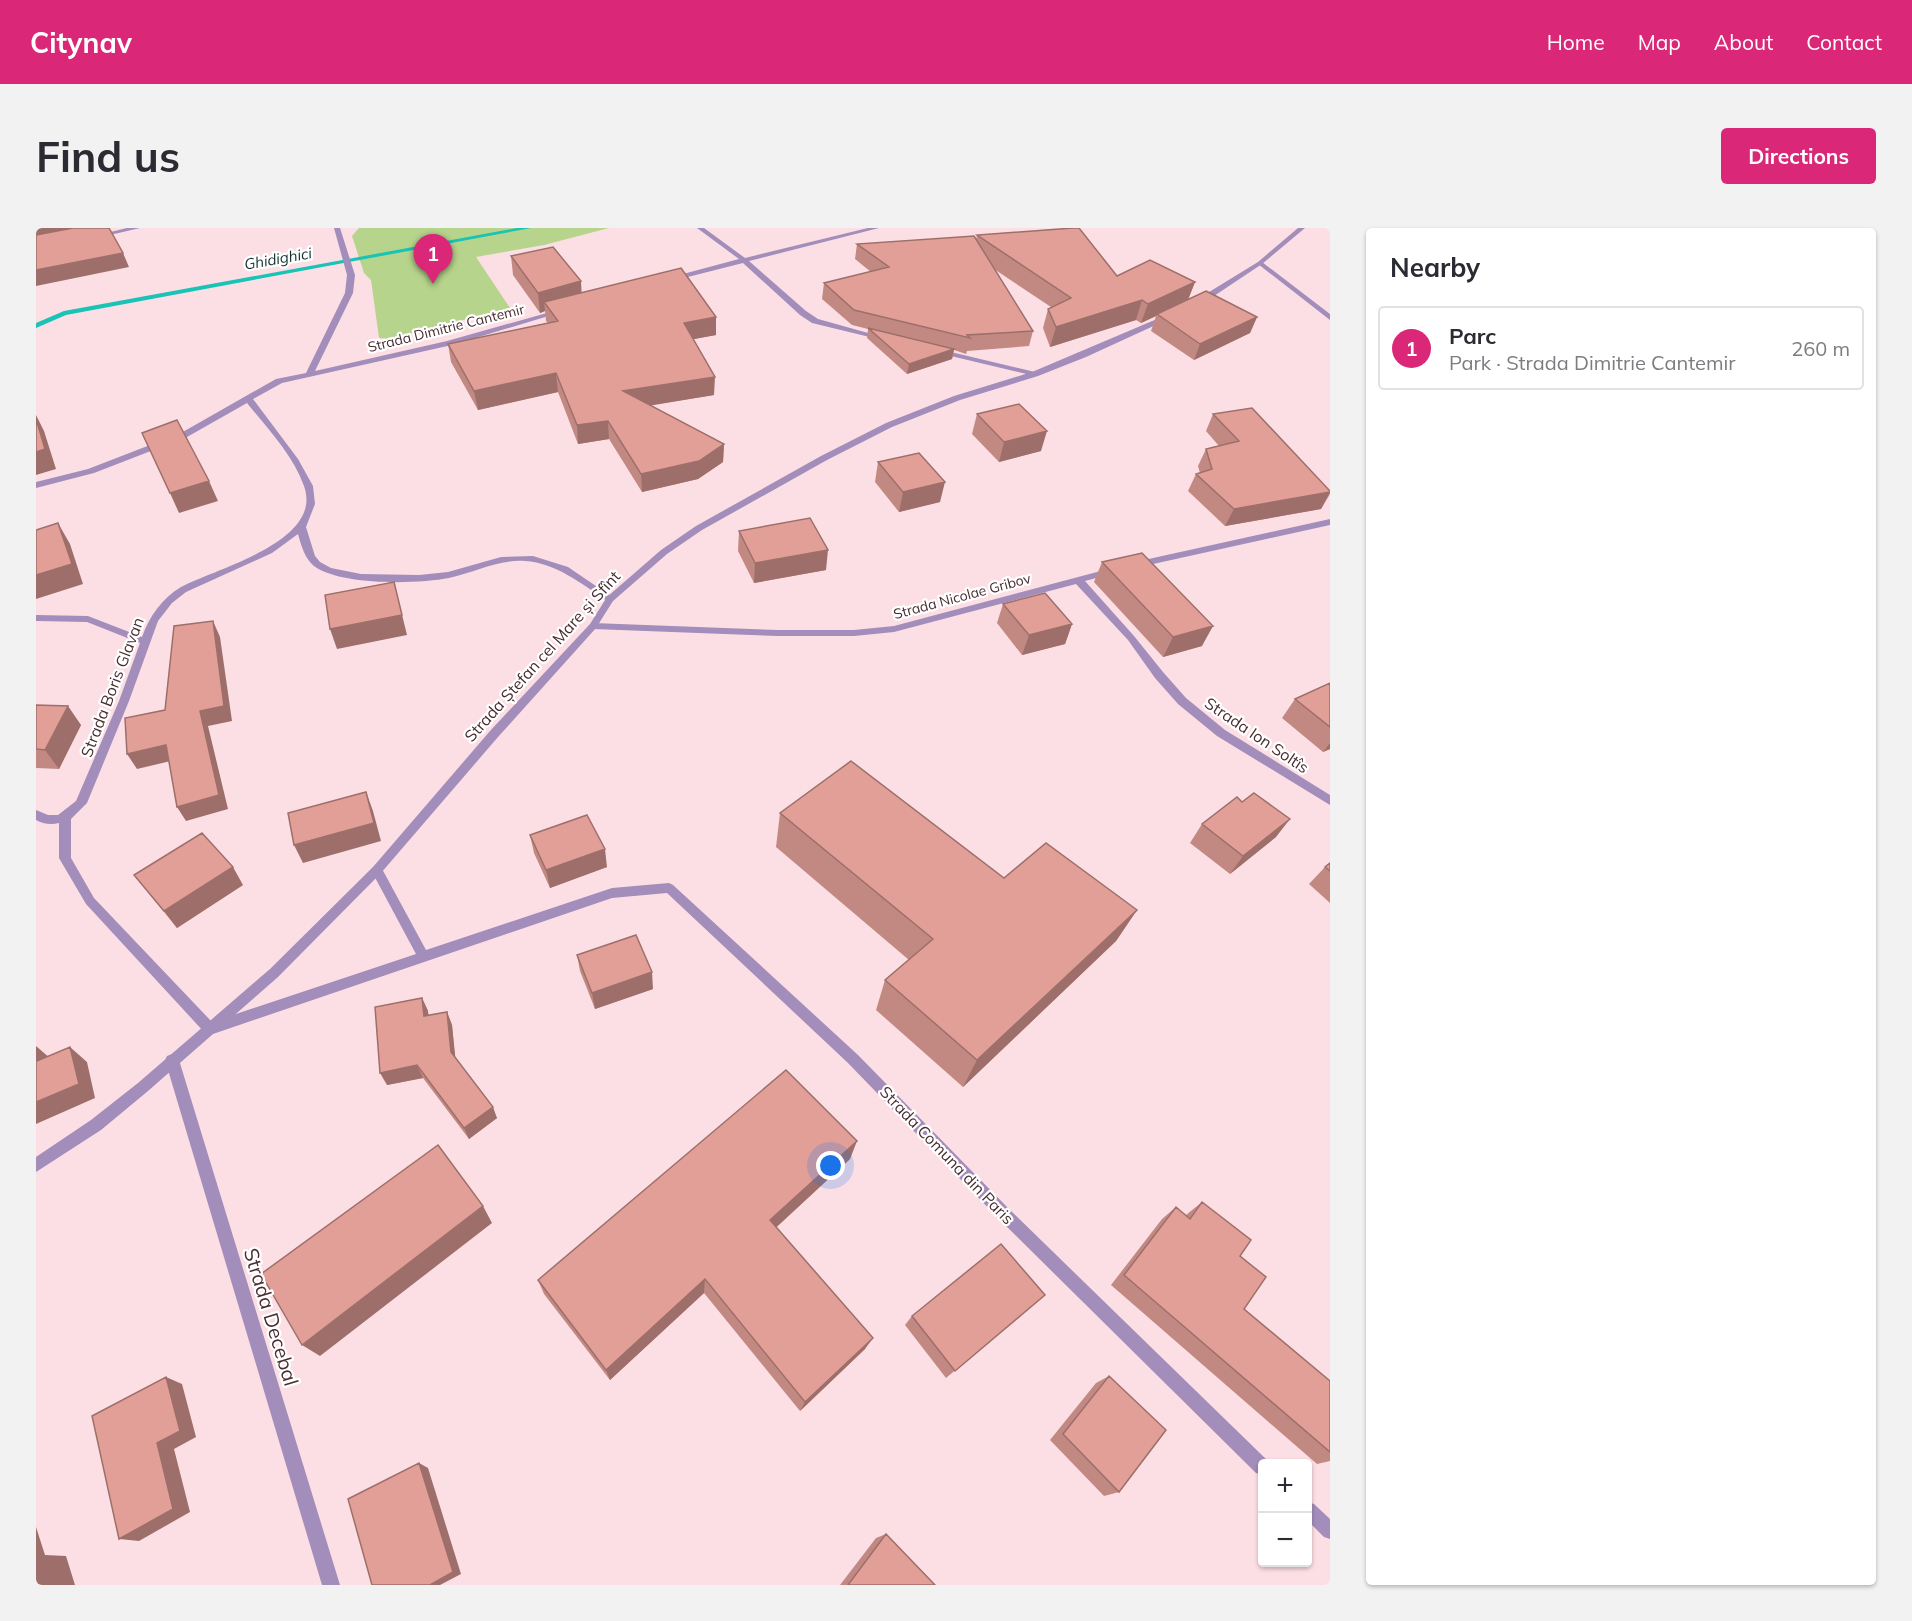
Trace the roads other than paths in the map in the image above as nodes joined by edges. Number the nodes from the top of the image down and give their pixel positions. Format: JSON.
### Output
{"nodes":[{"id":1,"x":137,"y":228,"type":"edge"},
{"id":2,"x":336,"y":228,"type":"edge"},
{"id":3,"x":700,"y":228,"type":"edge"},
{"id":4,"x":876,"y":228,"type":"edge"},
{"id":5,"x":1302,"y":228,"type":"edge"},
{"id":6,"x":92,"y":237,"type":"edge"},
{"id":7,"x":744,"y":260,"type":"junction"},
{"id":8,"x":1260,"y":263,"type":"junction"},
{"id":9,"x":665,"y":282,"type":"edge"},
{"id":10,"x":1192,"y":306,"type":"edge"},
{"id":11,"x":574,"y":308,"type":"edge"},
{"id":12,"x":1174,"y":315,"type":"edge"},
{"id":13,"x":1330,"y":318,"type":"edge"},
{"id":14,"x":886,"y":338,"type":"edge"},
{"id":15,"x":928,"y":348,"type":"edge"},
{"id":16,"x":310,"y":373,"type":"junction"},
{"id":17,"x":1035,"y":374,"type":"junction"},
{"id":18,"x":249,"y":400,"type":"junction"},
{"id":19,"x":36,"y":485,"type":"edge"},
{"id":20,"x":1330,"y":522,"type":"edge"},
{"id":21,"x":301,"y":527,"type":"junction"},
{"id":22,"x":1077,"y":579,"type":"junction"},
{"id":23,"x":610,"y":599,"type":"junction"},
{"id":24,"x":36,"y":618,"type":"edge"},
{"id":25,"x":592,"y":626,"type":"junction"},
{"id":26,"x":144,"y":641,"type":"junction"},
{"id":27,"x":1330,"y":801,"type":"edge"},
{"id":28,"x":36,"y":814,"type":"edge"},
{"id":29,"x":65,"y":818,"type":"junction"},
{"id":30,"x":377,"y":870,"type":"junction"},
{"id":31,"x":612,"y":893,"type":"joint"},
{"id":32,"x":424,"y":958,"type":"junction"},
{"id":33,"x":210,"y":1029,"type":"junction"},
{"id":34,"x":172,"y":1060,"type":"junction"},
{"id":35,"x":36,"y":1166,"type":"edge"},
{"id":36,"x":1258,"y":1462,"type":"edge"},
{"id":37,"x":1311,"y":1513,"type":"edge"},
{"id":38,"x":1330,"y":1531,"type":"edge"},
{"id":39,"x":331,"y":1585,"type":"edge"}],
"edges":[{"from":1,"to":6,"type":"street"},
{"from":2,"to":16,"type":"street"},
{"from":3,"to":7,"type":"street"},
{"from":4,"to":7,"type":"street"},
{"from":5,"to":8,"type":"street"},
{"from":7,"to":9,"type":"street"},
{"from":7,"to":14,"type":"street"},
{"from":8,"to":10,"type":"street"},
{"from":8,"to":13,"type":"street"},
{"from":11,"to":16,"type":"street","name":"Strada Dimitrie Cantemir"},
{"from":12,"to":17,"type":"street","name":"Strada Ștefan cel Mare și Sfînt"},
{"from":15,"to":17,"type":"street"},
{"from":16,"to":18,"type":"street","name":"Strada Dimitrie Cantemir"},
{"from":17,"to":23,"type":"street","name":"Strada Ștefan cel Mare și Sfînt"},
{"from":18,"to":19,"type":"street","name":"Strada Dimitrie Cantemir"},
{"from":18,"to":21,"type":"street"},
{"from":20,"to":22,"type":"street","name":"Strada Nicolae Gribov"},
{"from":21,"to":23,"type":"street"},
{"from":21,"to":26,"type":"street","name":"Strada Boris Glavan"},
{"from":22,"to":25,"type":"street","name":"Strada Nicolae Gribov"},
{"from":22,"to":27,"type":"street","name":"Strada Ion Soltîs"},
{"from":23,"to":25,"type":"street","name":"Strada Ștefan cel Mare și Sfînt"},
{"from":24,"to":26,"type":"street"},
{"from":25,"to":30,"type":"street","name":"Strada Ștefan cel Mare și Sfînt"},
{"from":26,"to":29,"type":"street","name":"Strada Boris Glavan"},
{"from":28,"to":29,"type":"street"},
{"from":29,"to":33,"type":"street"},
{"from":30,"to":32,"type":"street"},
{"from":30,"to":33,"type":"street","name":"Strada Ștefan cel Mare și Sfînt"},
{"from":31,"to":32,"type":"street","name":"Strada Ștefan cel Mare și Sfînt"},
{"from":31,"to":36,"type":"street","name":"Strada Comuna din Paris"},
{"from":32,"to":33,"type":"street","name":"Strada Ștefan cel Mare și Sfînt"},
{"from":33,"to":34,"type":"street","name":"Strada Ștefan cel Mare și Sfînt"},
{"from":34,"to":35,"type":"street","name":"Strada Ștefan cel Mare și Sfînt"},
{"from":34,"to":39,"type":"street","name":"Strada Decebal"},
{"from":37,"to":38,"type":"street"}]}
